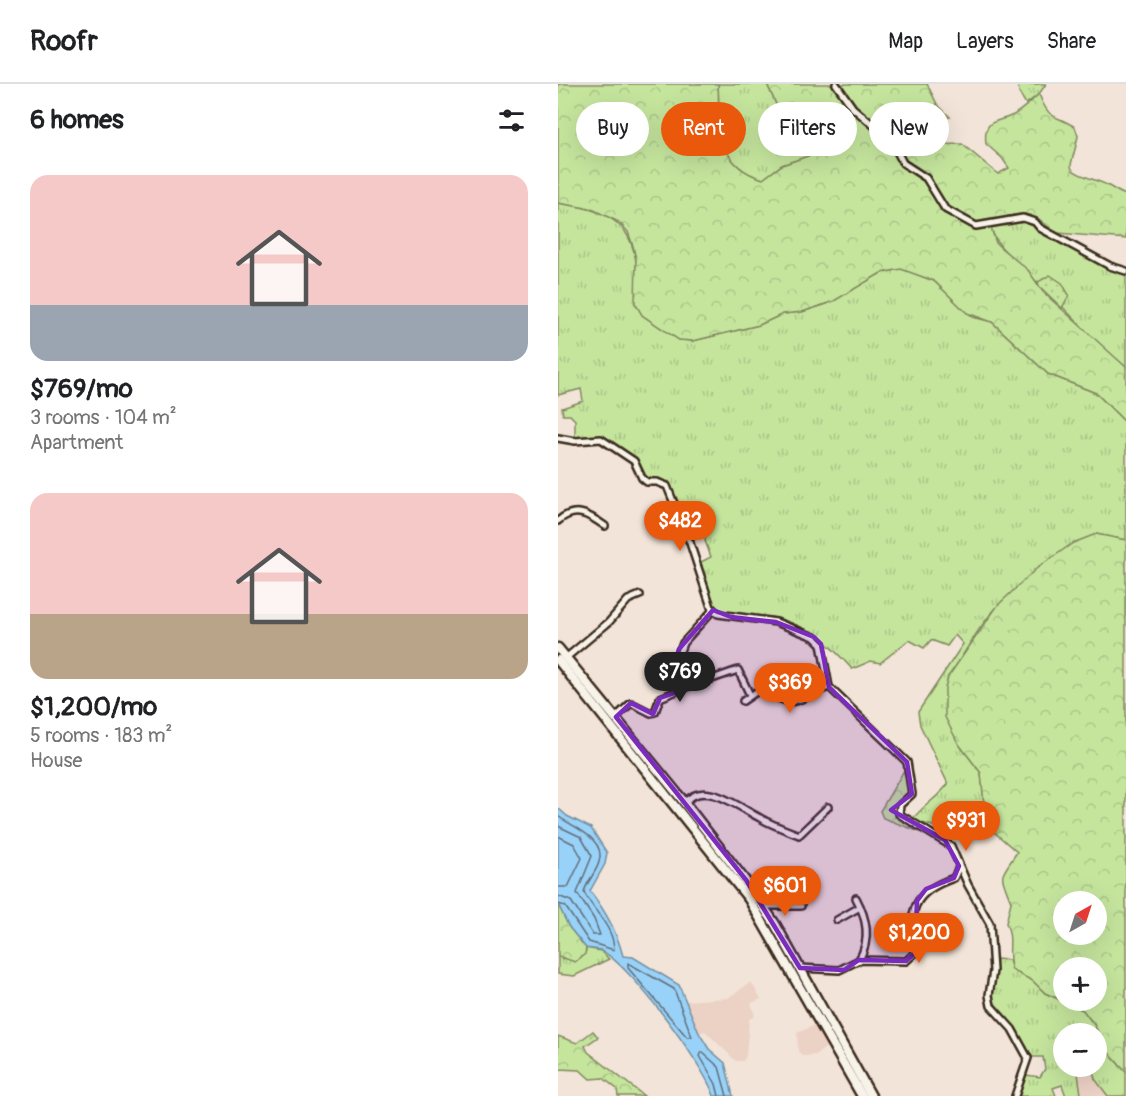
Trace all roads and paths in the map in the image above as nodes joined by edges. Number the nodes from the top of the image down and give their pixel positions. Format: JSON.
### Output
{"nodes":[{"id":1,"x":836,"y":84,"type":"edge"},
{"id":2,"x":1126,"y":271,"type":"edge"},
{"id":3,"x":558,"y":438,"type":"edge"},
{"id":4,"x":558,"y":521,"type":"edge"},
{"id":5,"x":605,"y":526,"type":"dead end"},
{"id":6,"x":640,"y":595,"type":"dead end"},
{"id":7,"x":713,"y":610,"type":"junction"},
{"id":8,"x":558,"y":648,"type":"edge"},
{"id":9,"x":562,"y":659,"type":"edge"},
{"id":10,"x":829,"y":687,"type":"junction"},
{"id":11,"x":681,"y":690,"type":"junction"},
{"id":12,"x":750,"y":695,"type":"junction"},
{"id":13,"x":743,"y":700,"type":"dead end"},
{"id":14,"x":616,"y":717,"type":"junction"},
{"id":15,"x":685,"y":803,"type":"junction"},
{"id":16,"x":828,"y":807,"type":"dead end"},
{"id":17,"x":959,"y":866,"type":"junction"},
{"id":18,"x":856,"y":898,"type":"dead end"},
{"id":19,"x":764,"y":906,"type":"junction"},
{"id":20,"x":801,"y":906,"type":"dead end"},
{"id":21,"x":860,"y":907,"type":"junction"},
{"id":22,"x":837,"y":920,"type":"dead end"},
{"id":23,"x":859,"y":960,"type":"junction"},
{"id":24,"x":800,"y":968,"type":"junction"},
{"id":25,"x":862,"y":1096,"type":"edge"},
{"id":26,"x":871,"y":1096,"type":"edge"},
{"id":27,"x":1015,"y":1096,"type":"edge"}],
"edges":[{"from":1,"to":2,"type":"street"},
{"from":3,"to":7,"type":"street"},
{"from":4,"to":5,"type":"street"},
{"from":6,"to":9,"type":"street"},
{"from":7,"to":10,"type":"street"},
{"from":7,"to":11,"type":"street"},
{"from":8,"to":9,"type":"highway"},
{"from":9,"to":14,"type":"highway"},
{"from":9,"to":25,"type":"highway"},
{"from":10,"to":12,"type":"street"},
{"from":10,"to":17,"type":"street"},
{"from":11,"to":12,"type":"street"},
{"from":11,"to":14,"type":"street"},
{"from":12,"to":13,"type":"street"},
{"from":14,"to":15,"type":"highway"},
{"from":15,"to":16,"type":"street"},
{"from":15,"to":19,"type":"highway"},
{"from":17,"to":23,"type":"street"},
{"from":17,"to":27,"type":"street"},
{"from":18,"to":21,"type":"street"},
{"from":19,"to":20,"type":"street"},
{"from":19,"to":24,"type":"highway"},
{"from":21,"to":22,"type":"street"},
{"from":21,"to":23,"type":"street"},
{"from":23,"to":24,"type":"street"},
{"from":24,"to":26,"type":"highway"}]}
